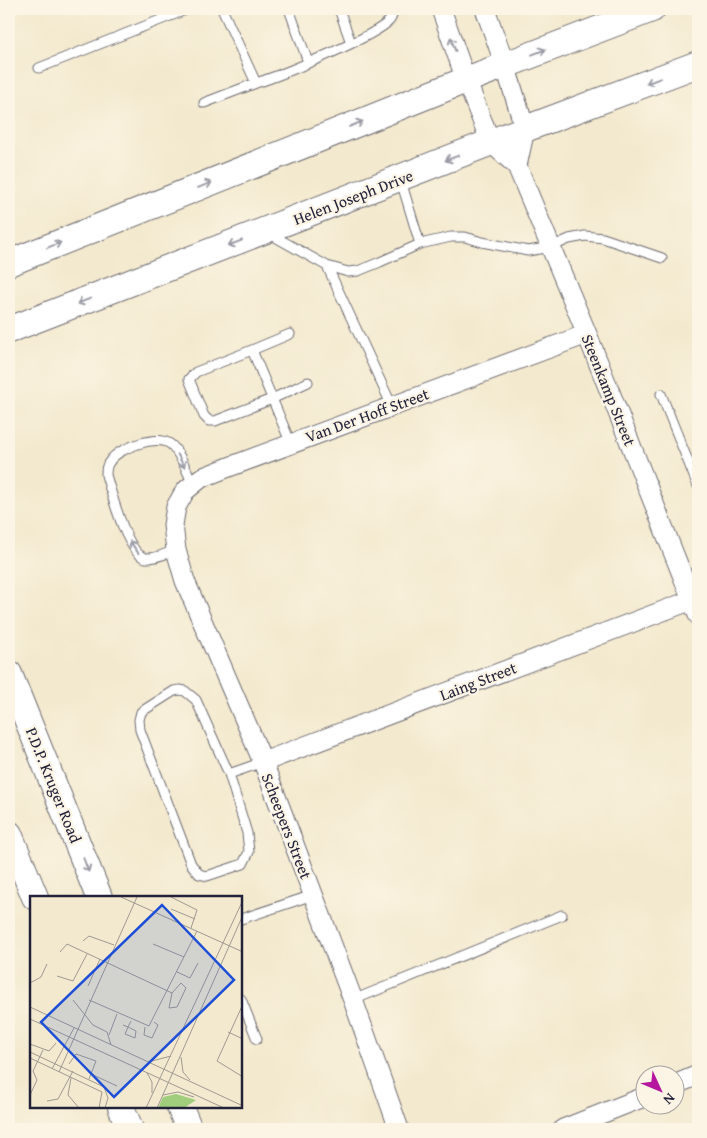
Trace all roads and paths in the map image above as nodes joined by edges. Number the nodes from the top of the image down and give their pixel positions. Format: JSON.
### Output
{"nodes":[{"id":1,"x":188,"y":9,"type":"edge"},
{"id":2,"x":222,"y":9,"type":"edge"},
{"id":3,"x":289,"y":9,"type":"edge"},
{"id":4,"x":339,"y":9,"type":"edge"},
{"id":5,"x":394,"y":9,"type":"edge"},
{"id":6,"x":441,"y":9,"type":"edge"},
{"id":7,"x":485,"y":9,"type":"edge"},
{"id":8,"x":652,"y":9,"type":"edge"},
{"id":9,"x":351,"y":43,"type":"junction"},
{"id":10,"x":308,"y":62,"type":"junction"},
{"id":11,"x":698,"y":64,"type":"edge"},
{"id":12,"x":505,"y":65,"type":"junction"},
{"id":13,"x":39,"y":68,"type":"dead end"},
{"id":14,"x":466,"y":80,"type":"junction"},
{"id":15,"x":256,"y":82,"type":"junction"},
{"id":16,"x":204,"y":103,"type":"dead end"},
{"id":17,"x":525,"y":129,"type":"junction"},
{"id":18,"x":491,"y":143,"type":"junction"},
{"id":19,"x":517,"y":166,"type":"junction"},
{"id":20,"x":400,"y":178,"type":"junction"},
{"id":21,"x":265,"y":232,"type":"junction"},
{"id":22,"x":420,"y":244,"type":"junction"},
{"id":23,"x":551,"y":247,"type":"junction"},
{"id":24,"x":662,"y":258,"type":"dead end"},
{"id":25,"x":9,"y":263,"type":"edge"},
{"id":26,"x":326,"y":266,"type":"junction"},
{"id":27,"x":9,"y":330,"type":"edge"},
{"id":28,"x":290,"y":334,"type":"dead end"},
{"id":29,"x":587,"y":334,"type":"junction"},
{"id":30,"x":252,"y":350,"type":"junction"},
{"id":31,"x":308,"y":382,"type":"dead end"},
{"id":32,"x":661,"y":394,"type":"dead end"},
{"id":33,"x":272,"y":399,"type":"junction"},
{"id":34,"x":392,"y":406,"type":"junction"},
{"id":35,"x":291,"y":444,"type":"junction"},
{"id":36,"x":193,"y":484,"type":"junction"},
{"id":37,"x":698,"y":486,"type":"edge"},
{"id":38,"x":174,"y":525,"type":"joint"},
{"id":39,"x":176,"y":550,"type":"junction"},
{"id":40,"x":696,"y":604,"type":"edge"},
{"id":41,"x":9,"y":674,"type":"edge"},
{"id":42,"x":263,"y":762,"type":"junction"},
{"id":43,"x":229,"y":774,"type":"junction"},
{"id":44,"x":9,"y":834,"type":"edge"},
{"id":45,"x":313,"y":895,"type":"junction"},
{"id":46,"x":35,"y":896,"type":"edge"},
{"id":47,"x":99,"y":896,"type":"edge"},
{"id":48,"x":562,"y":915,"type":"dead end"},
{"id":49,"x":242,"y":919,"type":"edge"},
{"id":50,"x":353,"y":1000,"type":"junction"},
{"id":51,"x":242,"y":1002,"type":"edge"},
{"id":52,"x":257,"y":1039,"type":"dead end"},
{"id":53,"x":698,"y":1075,"type":"edge"},
{"id":54,"x":684,"y":1081,"type":"edge"},
{"id":55,"x":634,"y":1101,"type":"edge"},
{"id":56,"x":121,"y":1108,"type":"edge"},
{"id":57,"x":180,"y":1108,"type":"edge"},
{"id":58,"x":130,"y":1129,"type":"edge"},
{"id":59,"x":189,"y":1129,"type":"edge"},
{"id":60,"x":399,"y":1129,"type":"edge"},
{"id":61,"x":563,"y":1129,"type":"edge"}],
"edges":[{"from":1,"to":13,"type":"lane"},
{"from":2,"to":15,"type":"lane"},
{"from":3,"to":10,"type":"lane"},
{"from":4,"to":9,"type":"lane"},
{"from":5,"to":9,"type":"lane"},
{"from":14,"to":6,"type":"street","one_way":true},
{"from":7,"to":12,"type":"street"},
{"from":12,"to":8,"type":"street","one_way":true},
{"from":9,"to":10,"type":"lane"},
{"from":10,"to":15,"type":"lane"},
{"from":11,"to":17,"type":"street","name":"Helen Joseph Drive","one_way":true},
{"from":12,"to":14,"type":"street"},
{"from":12,"to":17,"type":"street"},
{"from":14,"to":18,"type":"street"},
{"from":25,"to":14,"type":"street","one_way":true},
{"from":15,"to":16,"type":"lane"},
{"from":17,"to":18,"type":"street","name":"Helen Joseph Drive"},
{"from":17,"to":19,"type":"street"},
{"from":18,"to":19,"type":"street","name":"Steenkamp Street"},
{"from":18,"to":20,"type":"street","name":"Helen Joseph Drive","one_way":true},
{"from":19,"to":23,"type":"street","name":"Steenkamp Street"},
{"from":20,"to":21,"type":"street","name":"Helen Joseph Drive"},
{"from":20,"to":22,"type":"lane"},
{"from":21,"to":26,"type":"lane"},
{"from":21,"to":27,"type":"street","name":"Helen Joseph Drive","one_way":true},
{"from":22,"to":23,"type":"lane"},
{"from":22,"to":26,"type":"lane"},
{"from":23,"to":24,"type":"lane"},
{"from":23,"to":29,"type":"street","name":"Steenkamp Street"},
{"from":26,"to":34,"type":"lane"},
{"from":28,"to":30,"type":"lane"},
{"from":29,"to":34,"type":"street","name":"Van Der Hoff Street"},
{"from":29,"to":40,"type":"street","name":"Steenkamp Street"},
{"from":30,"to":33,"type":"lane"},
{"from":30,"to":33,"type":"lane"},
{"from":31,"to":33,"type":"lane"},
{"from":32,"to":37,"type":"lane"},
{"from":33,"to":35,"type":"lane"},
{"from":34,"to":35,"type":"street","name":"Van Der Hoff Street"},
{"from":35,"to":36,"type":"street","name":"Van Der Hoff Street"},
{"from":36,"to":38,"type":"street","name":"Van Der Hoff Street"},
{"from":39,"to":36,"type":"lane","one_way":true},
{"from":38,"to":39,"type":"street","name":"Scheepers Street"},
{"from":39,"to":42,"type":"street","name":"Scheepers Street"},
{"from":40,"to":42,"type":"street","name":"Laing Street"},
{"from":41,"to":47,"type":"street","name":"P.D.P. Kruger Road","one_way":true},
{"from":42,"to":43,"type":"lane"},
{"from":42,"to":45,"type":"street","name":"Scheepers Street"},
{"from":43,"to":43,"type":"lane"},
{"from":44,"to":46,"type":"street"},
{"from":45,"to":49,"type":"lane"},
{"from":45,"to":50,"type":"street","name":"Scheepers Street"},
{"from":48,"to":50,"type":"lane"},
{"from":50,"to":60,"type":"street","name":"Scheepers Street"},
{"from":51,"to":52,"type":"lane"},
{"from":53,"to":54,"type":"street"},
{"from":55,"to":61,"type":"street"},
{"from":56,"to":58,"type":"street"},
{"from":57,"to":59,"type":"street"}]}
